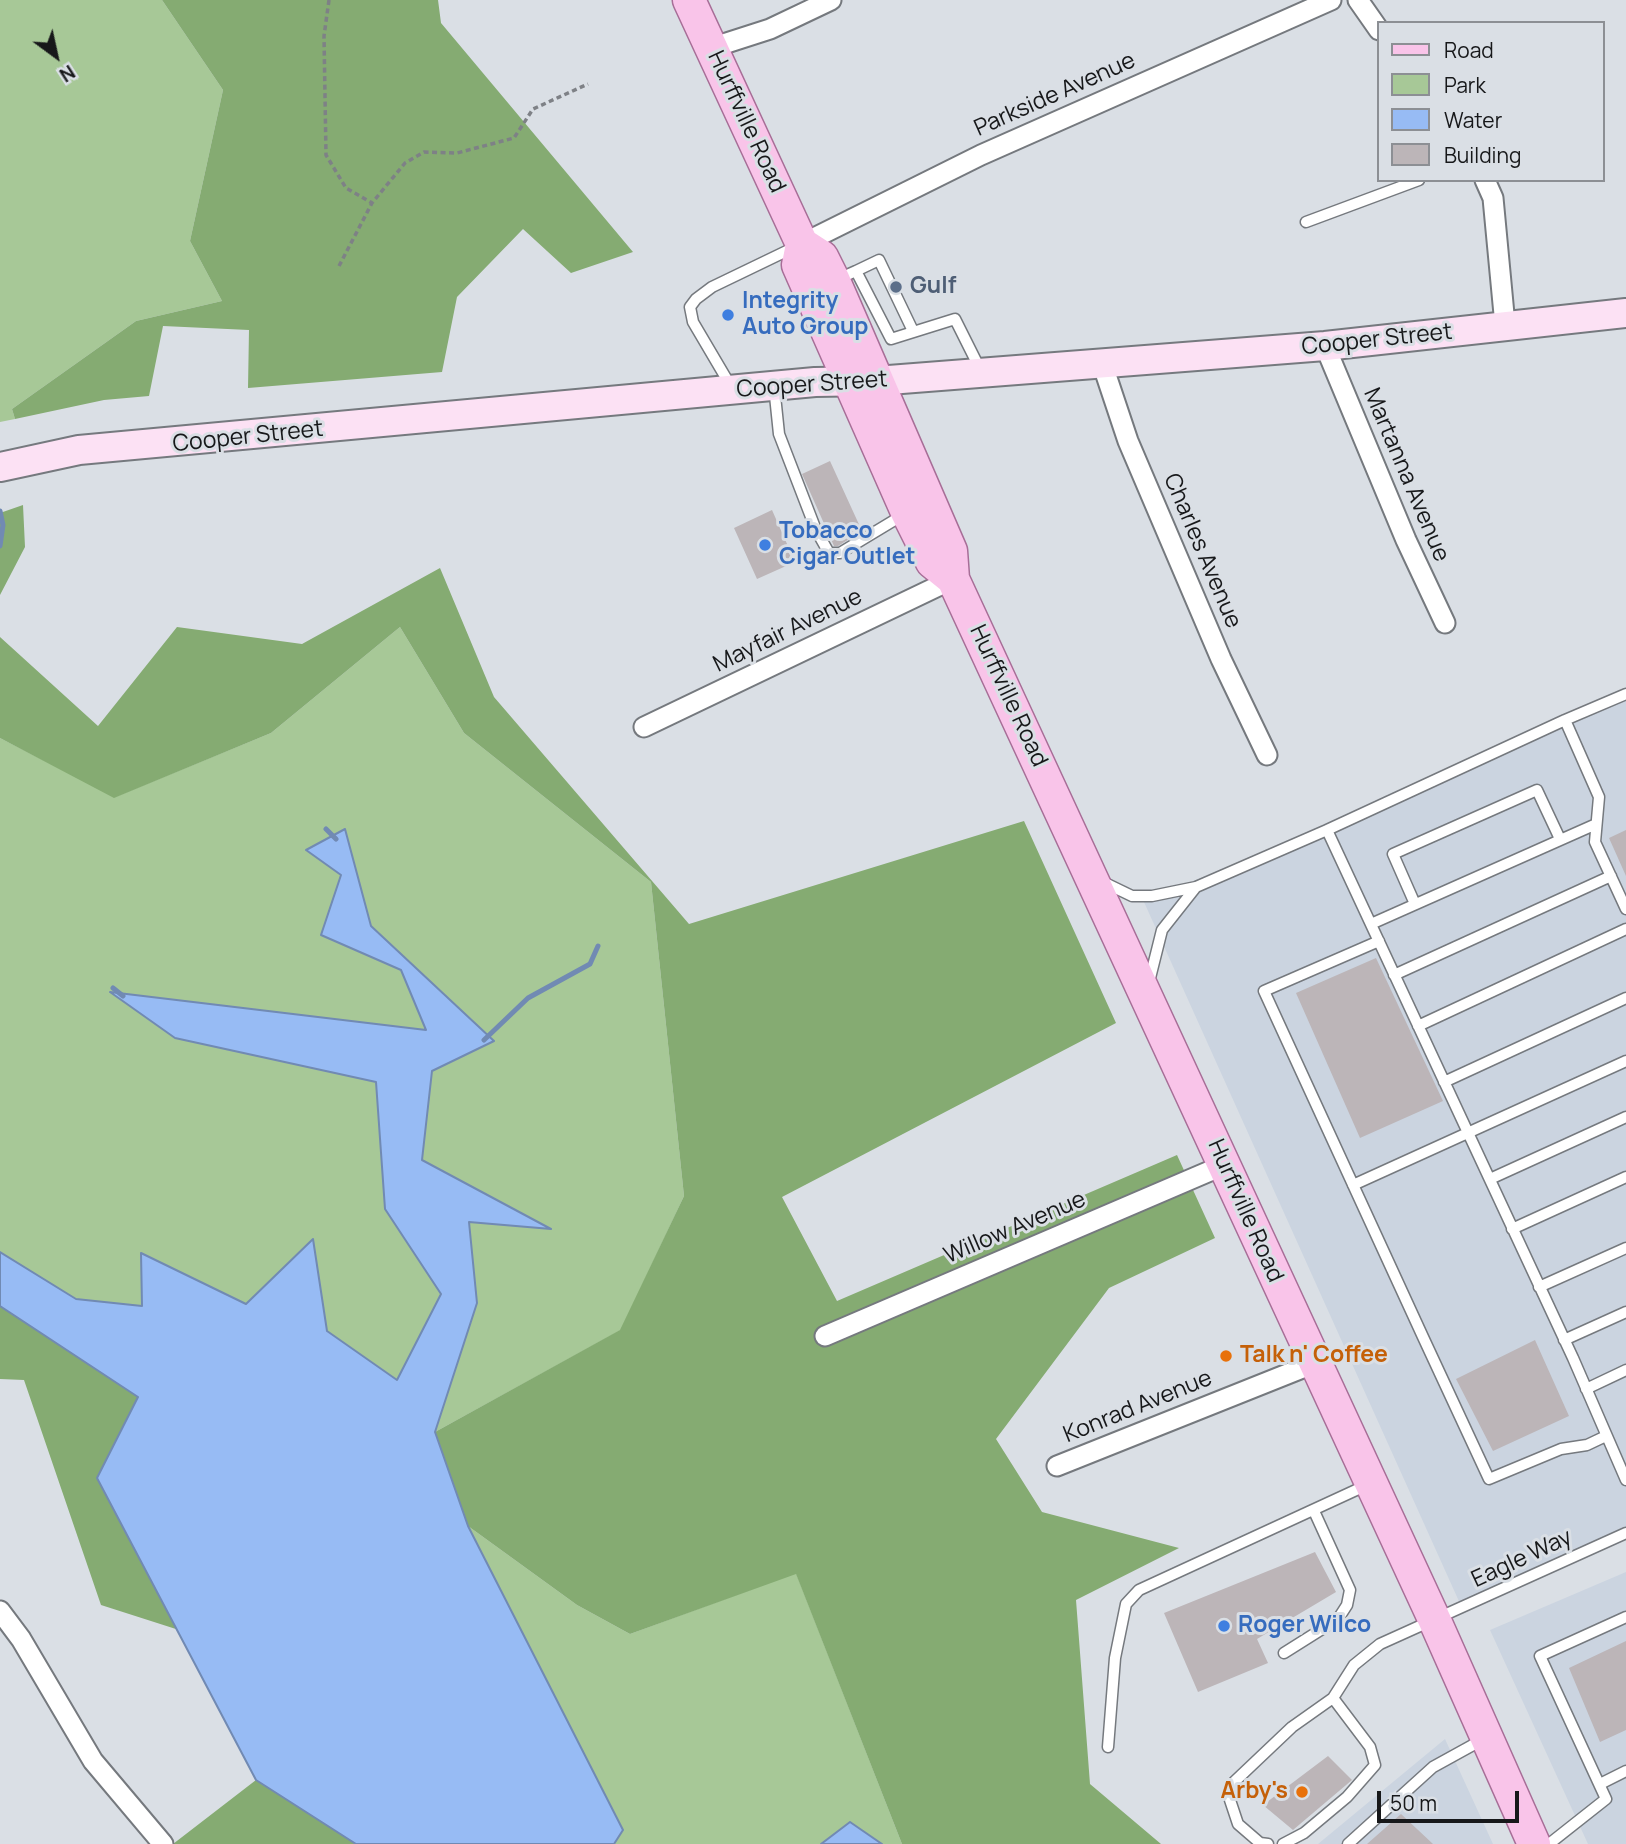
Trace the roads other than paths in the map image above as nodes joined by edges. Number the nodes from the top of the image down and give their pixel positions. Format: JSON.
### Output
{"nodes":[{"id":1,"x":689,"y":0,"type":"edge"},
{"id":2,"x":831,"y":0,"type":"edge"},
{"id":3,"x":1331,"y":0,"type":"edge"},
{"id":4,"x":1358,"y":0,"type":"edge"},
{"id":5,"x":1378,"y":29,"type":"edge"},
{"id":6,"x":711,"y":48,"type":"junction"},
{"id":7,"x":1414,"y":182,"type":"edge"},
{"id":8,"x":1486,"y":182,"type":"edge"},
{"id":9,"x":1306,"y":222,"type":"dead end"},
{"id":10,"x":802,"y":244,"type":"junction"},
{"id":11,"x":845,"y":276,"type":"junction"},
{"id":12,"x":1626,"y":313,"type":"edge"},
{"id":13,"x":1505,"y":325,"type":"junction"},
{"id":14,"x":914,"y":331,"type":"junction"},
{"id":15,"x":1325,"y":346,"type":"junction"},
{"id":16,"x":1102,"y":363,"type":"junction"},
{"id":17,"x":982,"y":373,"type":"junction"},
{"id":18,"x":862,"y":381,"type":"junction"},
{"id":19,"x":774,"y":386,"type":"junction"},
{"id":20,"x":727,"y":390,"type":"junction"},
{"id":21,"x":0,"y":467,"type":"edge"},
{"id":22,"x":907,"y":512,"type":"junction"},
{"id":23,"x":953,"y":579,"type":"junction"},
{"id":24,"x":1445,"y":623,"type":"dead end"},
{"id":25,"x":1626,"y":694,"type":"edge"},
{"id":26,"x":1565,"y":720,"type":"junction"},
{"id":27,"x":644,"y":727,"type":"dead end"},
{"id":28,"x":1267,"y":755,"type":"dead end"},
{"id":29,"x":1594,"y":825,"type":"junction"},
{"id":30,"x":1327,"y":830,"type":"junction"},
{"id":31,"x":1560,"y":839,"type":"junction"},
{"id":32,"x":1092,"y":876,"type":"junction"},
{"id":33,"x":1611,"y":876,"type":"junction"},
{"id":34,"x":1196,"y":887,"type":"junction"},
{"id":35,"x":1416,"y":904,"type":"junction"},
{"id":36,"x":1626,"y":909,"type":"edge"},
{"id":37,"x":1371,"y":924,"type":"junction"},
{"id":38,"x":1626,"y":929,"type":"edge"},
{"id":39,"x":1378,"y":942,"type":"junction"},
{"id":40,"x":1394,"y":975,"type":"junction"},
{"id":41,"x":1146,"y":992,"type":"junction"},
{"id":42,"x":1626,"y":998,"type":"edge"},
{"id":43,"x":1418,"y":1026,"type":"junction"},
{"id":44,"x":1626,"y":1061,"type":"edge"},
{"id":45,"x":1444,"y":1082,"type":"junction"},
{"id":46,"x":1626,"y":1117,"type":"edge"},
{"id":47,"x":1468,"y":1132,"type":"junction"},
{"id":48,"x":1224,"y":1165,"type":"junction"},
{"id":49,"x":1626,"y":1177,"type":"edge"},
{"id":50,"x":1490,"y":1179,"type":"junction"},
{"id":51,"x":1353,"y":1185,"type":"junction"},
{"id":52,"x":1512,"y":1229,"type":"junction"},
{"id":53,"x":1626,"y":1248,"type":"edge"},
{"id":54,"x":1539,"y":1287,"type":"junction"},
{"id":55,"x":1626,"y":1312,"type":"edge"},
{"id":56,"x":825,"y":1336,"type":"dead end"},
{"id":57,"x":1564,"y":1340,"type":"junction"},
{"id":58,"x":1315,"y":1363,"type":"junction"},
{"id":59,"x":1626,"y":1370,"type":"edge"},
{"id":60,"x":1586,"y":1388,"type":"junction"},
{"id":61,"x":1606,"y":1436,"type":"junction"},
{"id":62,"x":1057,"y":1466,"type":"dead end"},
{"id":63,"x":1626,"y":1480,"type":"edge"},
{"id":64,"x":1371,"y":1483,"type":"junction"},
{"id":65,"x":1314,"y":1511,"type":"junction"},
{"id":66,"x":1626,"y":1533,"type":"edge"},
{"id":67,"x":0,"y":1611,"type":"edge"},
{"id":68,"x":1626,"y":1617,"type":"edge"},
{"id":69,"x":1435,"y":1621,"type":"junction"},
{"id":70,"x":1284,"y":1653,"type":"dead end"},
{"id":71,"x":1333,"y":1698,"type":"junction"},
{"id":72,"x":1487,"y":1738,"type":"junction"},
{"id":73,"x":1108,"y":1747,"type":"dead end"},
{"id":74,"x":1626,"y":1771,"type":"edge"},
{"id":75,"x":1600,"y":1784,"type":"junction"},
{"id":76,"x":163,"y":1844,"type":"edge"},
{"id":77,"x":1268,"y":1844,"type":"edge"},
{"id":78,"x":1283,"y":1844,"type":"edge"},
{"id":79,"x":1348,"y":1844,"type":"edge"},
{"id":80,"x":1534,"y":1844,"type":"edge"},
{"id":81,"x":1549,"y":1844,"type":"edge"}],
"edges":[{"from":1,"to":6,"type":"main road","name":"Hurffville Road"},
{"from":2,"to":6,"type":"street"},
{"from":3,"to":10,"type":"street","name":"Parkside Avenue"},
{"from":4,"to":5,"type":"street"},
{"from":6,"to":10,"type":"main road","name":"Hurffville Road"},
{"from":7,"to":9,"type":"lane"},
{"from":8,"to":13,"type":"street"},
{"from":10,"to":11,"type":"main road","name":"Hurffville Road"},
{"from":10,"to":18,"type":"main road","name":"Hurffville Road"},
{"from":10,"to":20,"type":"lane"},
{"from":11,"to":14,"type":"lane"},
{"from":11,"to":14,"type":"lane"},
{"from":11,"to":18,"type":"main road","name":"Hurffville Road"},
{"from":12,"to":13,"type":"main road","name":"Cooper Street"},
{"from":13,"to":15,"type":"main road","name":"Cooper Street"},
{"from":14,"to":17,"type":"lane"},
{"from":15,"to":16,"type":"main road","name":"Cooper Street"},
{"from":15,"to":24,"type":"street","name":"Martanna Avenue"},
{"from":16,"to":17,"type":"main road","name":"Cooper Street"},
{"from":16,"to":28,"type":"street","name":"Charles Avenue"},
{"from":17,"to":18,"type":"main road","name":"Cooper Street"},
{"from":18,"to":19,"type":"main road","name":"Cooper Street"},
{"from":18,"to":22,"type":"main road","name":"Hurffville Road"},
{"from":18,"to":23,"type":"main road","name":"Hurffville Road"},
{"from":19,"to":20,"type":"main road","name":"Cooper Street"},
{"from":19,"to":22,"type":"lane"},
{"from":20,"to":21,"type":"main road","name":"Cooper Street"},
{"from":22,"to":23,"type":"main road","name":"Hurffville Road"},
{"from":23,"to":27,"type":"street","name":"Mayfair Avenue"},
{"from":23,"to":32,"type":"main road","name":"Hurffville Road"},
{"from":25,"to":26,"type":"lane"},
{"from":26,"to":29,"type":"lane"},
{"from":26,"to":30,"type":"lane"},
{"from":29,"to":31,"type":"lane"},
{"from":29,"to":33,"type":"lane"},
{"from":30,"to":34,"type":"lane"},
{"from":30,"to":37,"type":"lane"},
{"from":31,"to":35,"type":"lane"},
{"from":31,"to":35,"type":"lane"},
{"from":32,"to":34,"type":"lane"},
{"from":32,"to":41,"type":"main road","name":"Hurffville Road"},
{"from":33,"to":36,"type":"lane"},
{"from":33,"to":40,"type":"lane"},
{"from":34,"to":41,"type":"lane"},
{"from":35,"to":37,"type":"lane"},
{"from":37,"to":39,"type":"lane"},
{"from":38,"to":43,"type":"lane"},
{"from":39,"to":40,"type":"lane"},
{"from":39,"to":51,"type":"lane"},
{"from":40,"to":43,"type":"lane"},
{"from":41,"to":48,"type":"main road","name":"Hurffville Road"},
{"from":42,"to":45,"type":"lane"},
{"from":43,"to":45,"type":"lane"},
{"from":44,"to":47,"type":"lane"},
{"from":45,"to":47,"type":"lane"},
{"from":46,"to":50,"type":"lane"},
{"from":47,"to":50,"type":"lane"},
{"from":47,"to":51,"type":"lane"},
{"from":48,"to":56,"type":"street","name":"Willow Avenue"},
{"from":48,"to":58,"type":"main road","name":"Hurffville Road"},
{"from":49,"to":52,"type":"lane"},
{"from":50,"to":52,"type":"lane"},
{"from":51,"to":61,"type":"lane"},
{"from":52,"to":54,"type":"lane"},
{"from":53,"to":54,"type":"lane"},
{"from":54,"to":57,"type":"lane"},
{"from":55,"to":57,"type":"lane"},
{"from":57,"to":60,"type":"lane"},
{"from":58,"to":62,"type":"street","name":"Konrad Avenue"},
{"from":58,"to":64,"type":"main road","name":"Hurffville Road"},
{"from":59,"to":60,"type":"lane"},
{"from":60,"to":61,"type":"lane"},
{"from":61,"to":63,"type":"lane"},
{"from":64,"to":65,"type":"lane"},
{"from":64,"to":69,"type":"main road","name":"Hurffville Road"},
{"from":65,"to":70,"type":"lane"},
{"from":65,"to":73,"type":"lane"},
{"from":66,"to":69,"type":"lane","name":"Eagle Way"},
{"from":67,"to":76,"type":"street"},
{"from":68,"to":75,"type":"lane"},
{"from":69,"to":71,"type":"lane","name":"Eagle Way"},
{"from":69,"to":72,"type":"main road","name":"Hurffville Road"},
{"from":71,"to":77,"type":"lane"},
{"from":71,"to":78,"type":"lane"},
{"from":72,"to":79,"type":"lane"},
{"from":72,"to":80,"type":"main road","name":"Hurffville Road"},
{"from":74,"to":75,"type":"lane"},
{"from":75,"to":81,"type":"lane"}]}
